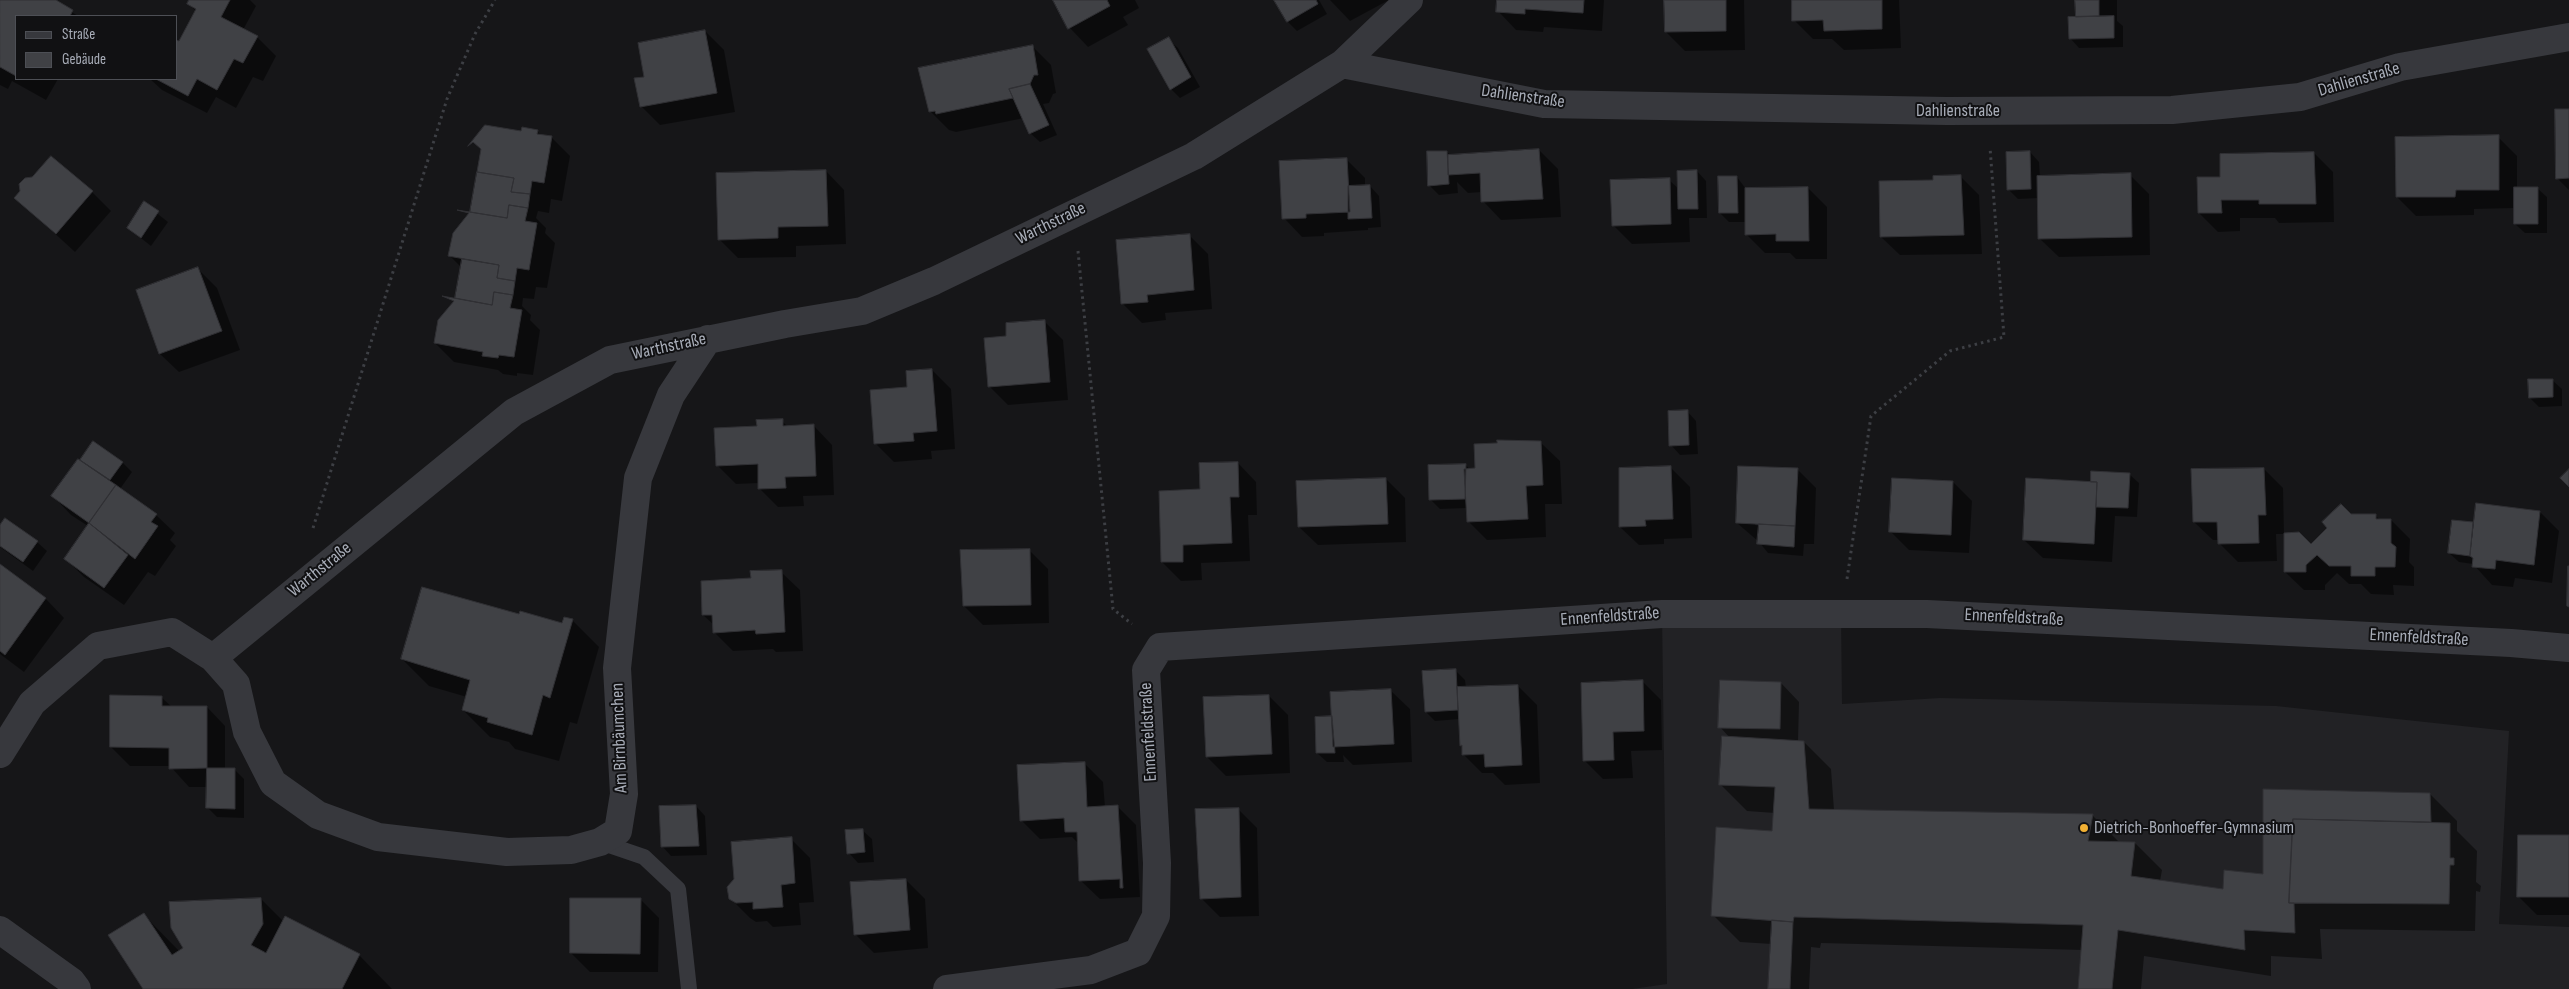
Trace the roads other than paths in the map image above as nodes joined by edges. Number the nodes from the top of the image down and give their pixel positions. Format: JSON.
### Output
{"nodes":[{"id":1,"x":1409,"y":0,"type":"edge"},
{"id":2,"x":2569,"y":37,"type":"edge"},
{"id":3,"x":1342,"y":64,"type":"junction"},
{"id":4,"x":708,"y":339,"type":"junction"},
{"id":5,"x":2569,"y":648,"type":"edge"},
{"id":6,"x":213,"y":658,"type":"junction"},
{"id":7,"x":0,"y":754,"type":"edge"},
{"id":8,"x":600,"y":842,"type":"junction"},
{"id":9,"x":0,"y":930,"type":"edge"},
{"id":10,"x":77,"y":989,"type":"edge"},
{"id":11,"x":689,"y":989,"type":"edge"},
{"id":12,"x":947,"y":989,"type":"edge"}],
"edges":[{"from":1,"to":3,"type":"street","name":"Warthstraße"},
{"from":2,"to":3,"type":"street","name":"Dahlienstraße"},
{"from":3,"to":4,"type":"street","name":"Warthstraße"},
{"from":4,"to":6,"type":"street","name":"Warthstraße"},
{"from":4,"to":8,"type":"street","name":"Am Birnbäumchen"},
{"from":5,"to":12,"type":"street","name":"Ennenfeldstraße"},
{"from":6,"to":7,"type":"street"},
{"from":6,"to":8,"type":"street","name":"Am Birnbäumchen"},
{"from":8,"to":11,"type":"lane"},
{"from":9,"to":10,"type":"street"}]}
